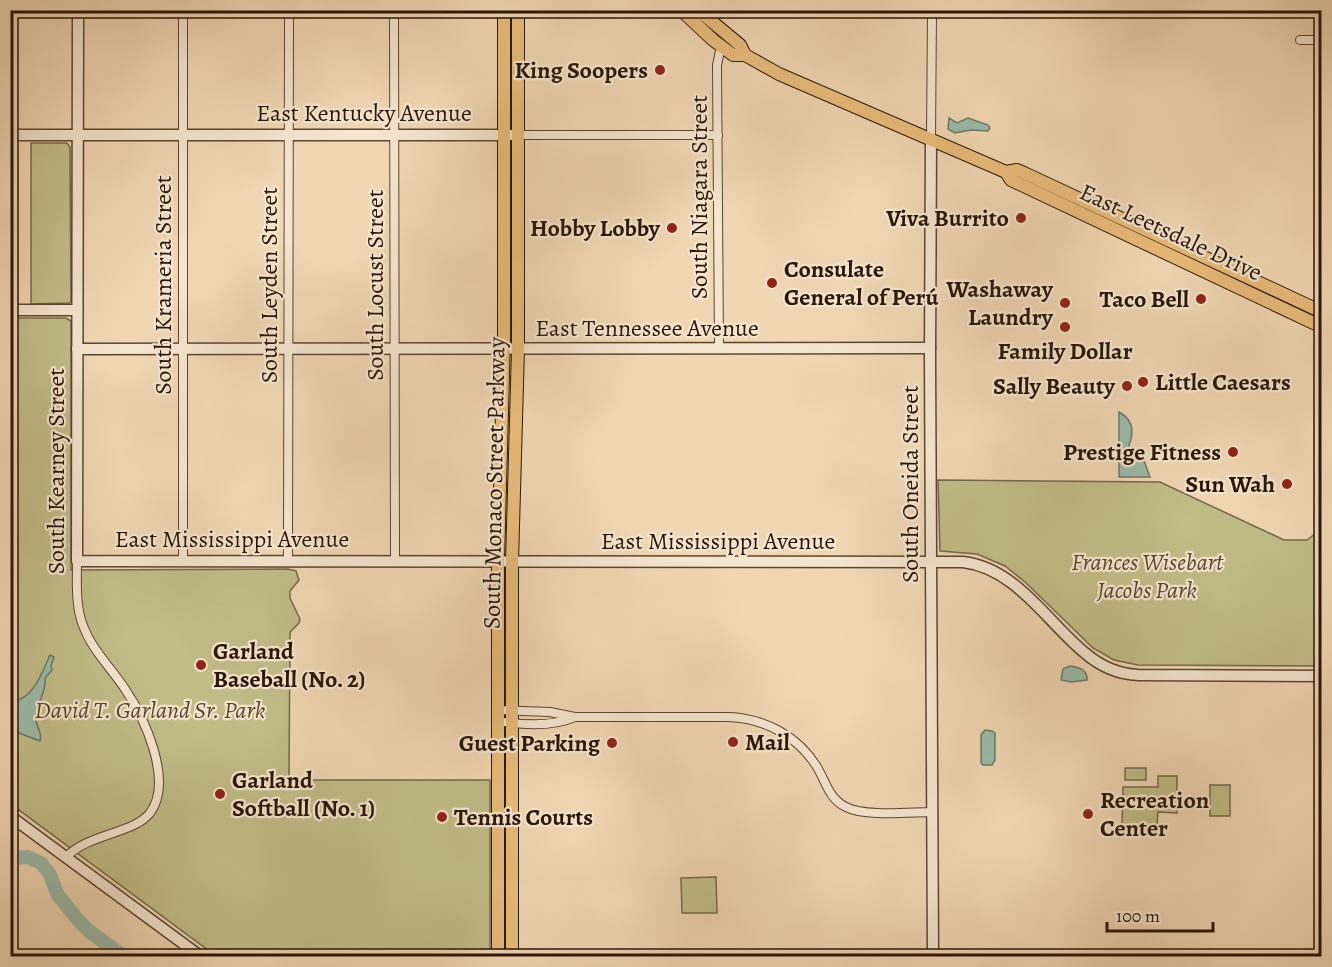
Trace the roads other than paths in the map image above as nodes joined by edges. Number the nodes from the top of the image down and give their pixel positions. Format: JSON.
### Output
{"nodes":[{"id":1,"x":78,"y":10,"type":"edge"},
{"id":2,"x":183,"y":10,"type":"edge"},
{"id":3,"x":289,"y":10,"type":"edge"},
{"id":4,"x":394,"y":10,"type":"edge"},
{"id":5,"x":504,"y":10,"type":"edge"},
{"id":6,"x":518,"y":10,"type":"edge"},
{"id":7,"x":681,"y":10,"type":"edge"},
{"id":8,"x":699,"y":10,"type":"edge"},
{"id":9,"x":932,"y":10,"type":"edge"},
{"id":10,"x":1300,"y":40,"type":"dead end"},
{"id":11,"x":1322,"y":40,"type":"edge"},
{"id":12,"x":721,"y":46,"type":"junction"},
{"id":13,"x":745,"y":55,"type":"junction"},
{"id":14,"x":288,"y":134,"type":"junction"},
{"id":15,"x":394,"y":134,"type":"junction"},
{"id":16,"x":504,"y":134,"type":"junction"},
{"id":17,"x":10,"y":135,"type":"edge"},
{"id":18,"x":77,"y":135,"type":"junction"},
{"id":19,"x":183,"y":135,"type":"junction"},
{"id":20,"x":518,"y":135,"type":"junction"},
{"id":21,"x":718,"y":135,"type":"junction"},
{"id":22,"x":931,"y":139,"type":"junction"},
{"id":23,"x":1006,"y":172,"type":"junction"},
{"id":24,"x":10,"y":310,"type":"edge"},
{"id":25,"x":77,"y":310,"type":"junction"},
{"id":26,"x":1322,"y":312,"type":"edge"},
{"id":27,"x":1322,"y":327,"type":"edge"},
{"id":28,"x":289,"y":348,"type":"junction"},
{"id":29,"x":394,"y":348,"type":"junction"},
{"id":30,"x":930,"y":348,"type":"junction"},
{"id":31,"x":77,"y":349,"type":"junction"},
{"id":32,"x":183,"y":349,"type":"junction"},
{"id":33,"x":504,"y":349,"type":"junction"},
{"id":34,"x":518,"y":349,"type":"junction"},
{"id":35,"x":719,"y":349,"type":"junction"},
{"id":36,"x":183,"y":560,"type":"junction"},
{"id":37,"x":288,"y":560,"type":"junction"},
{"id":38,"x":395,"y":560,"type":"junction"},
{"id":39,"x":77,"y":561,"type":"junction"},
{"id":40,"x":498,"y":561,"type":"junction"},
{"id":41,"x":512,"y":562,"type":"junction"},
{"id":42,"x":931,"y":562,"type":"junction"},
{"id":43,"x":1322,"y":676,"type":"edge"},
{"id":44,"x":498,"y":716,"type":"junction"},
{"id":45,"x":512,"y":717,"type":"junction"},
{"id":46,"x":933,"y":812,"type":"junction"},
{"id":47,"x":10,"y":816,"type":"edge"},
{"id":48,"x":66,"y":857,"type":"junction"},
{"id":49,"x":200,"y":957,"type":"edge"},
{"id":50,"x":498,"y":957,"type":"edge"},
{"id":51,"x":512,"y":957,"type":"edge"},
{"id":52,"x":933,"y":957,"type":"edge"}],
"edges":[{"from":1,"to":18,"type":"street","name":"South Kearney Street"},
{"from":2,"to":19,"type":"street","name":"South Krameria Street"},
{"from":3,"to":14,"type":"street","name":"South Leyden Street"},
{"from":4,"to":15,"type":"street","name":"South Locust Street"},
{"from":5,"to":16,"type":"main road","name":"South Monaco Street Parkway"},
{"from":6,"to":20,"type":"main road","name":"South Monaco Street Parkway"},
{"from":7,"to":12,"type":"main road","name":"East Leetsdale Drive"},
{"from":8,"to":13,"type":"main road","name":"East Leetsdale Drive"},
{"from":9,"to":22,"type":"street","name":"South Oneida Street"},
{"from":10,"to":11,"type":"street"},
{"from":12,"to":13,"type":"main road","name":"East Leetsdale Drive"},
{"from":12,"to":21,"type":"street","name":"South Niagara Street"},
{"from":13,"to":22,"type":"main road","name":"East Leetsdale Drive"},
{"from":14,"to":15,"type":"street","name":"East Kentucky Avenue"},
{"from":14,"to":19,"type":"street","name":"East Kentucky Avenue"},
{"from":14,"to":28,"type":"street","name":"South Leyden Street"},
{"from":15,"to":16,"type":"street","name":"East Kentucky Avenue"},
{"from":15,"to":29,"type":"street","name":"South Locust Street"},
{"from":16,"to":20,"type":"street","name":"East Kentucky Avenue"},
{"from":16,"to":33,"type":"main road","name":"South Monaco Street Parkway"},
{"from":17,"to":18,"type":"street","name":"East Kentucky Avenue"},
{"from":18,"to":19,"type":"street","name":"East Kentucky Avenue"},
{"from":18,"to":25,"type":"street","name":"South Kearney Street"},
{"from":19,"to":32,"type":"street","name":"South Krameria Street"},
{"from":20,"to":21,"type":"street","name":"East Kentucky Avenue"},
{"from":20,"to":34,"type":"main road","name":"South Monaco Street Parkway"},
{"from":21,"to":35,"type":"street","name":"South Niagara Street"},
{"from":22,"to":23,"type":"main road","name":"East Leetsdale Drive"},
{"from":22,"to":30,"type":"street","name":"South Oneida Street"},
{"from":23,"to":26,"type":"main road","name":"East Leetsdale Drive"},
{"from":23,"to":27,"type":"main road","name":"East Leetsdale Drive"},
{"from":24,"to":25,"type":"street"},
{"from":25,"to":31,"type":"street","name":"South Kearney Street"},
{"from":28,"to":29,"type":"street","name":"East Tennessee Avenue"},
{"from":28,"to":32,"type":"street","name":"East Tennessee Avenue"},
{"from":28,"to":37,"type":"street","name":"South Leyden Street"},
{"from":29,"to":33,"type":"street","name":"East Tennessee Avenue"},
{"from":29,"to":38,"type":"street","name":"South Locust Street"},
{"from":30,"to":35,"type":"street","name":"East Tennessee Avenue"},
{"from":30,"to":42,"type":"street","name":"South Oneida Street"},
{"from":31,"to":32,"type":"street","name":"East Tennessee Avenue"},
{"from":31,"to":39,"type":"street","name":"South Kearney Street"},
{"from":32,"to":36,"type":"street","name":"South Krameria Street"},
{"from":33,"to":34,"type":"street","name":"East Tennessee Avenue"},
{"from":33,"to":40,"type":"main road","name":"South Monaco Street Parkway"},
{"from":34,"to":35,"type":"street","name":"East Tennessee Avenue"},
{"from":34,"to":41,"type":"main road","name":"South Monaco Street Parkway"},
{"from":36,"to":37,"type":"street","name":"East Mississippi Avenue"},
{"from":36,"to":39,"type":"street","name":"East Mississippi Avenue"},
{"from":37,"to":38,"type":"street","name":"East Mississippi Avenue"},
{"from":38,"to":40,"type":"street","name":"East Mississippi Avenue"},
{"from":39,"to":48,"type":"street","name":"South Kearney Street"},
{"from":40,"to":41,"type":"street","name":"East Mississippi Avenue"},
{"from":40,"to":44,"type":"main road","name":"South Monaco Street Parkway"},
{"from":41,"to":42,"type":"street","name":"East Mississippi Avenue"},
{"from":41,"to":45,"type":"main road","name":"South Monaco Street Parkway"},
{"from":42,"to":43,"type":"street","name":"East Mississippi Avenue"},
{"from":42,"to":46,"type":"street","name":"South Oneida Street"},
{"from":44,"to":45,"type":"street"},
{"from":44,"to":50,"type":"main road","name":"South Monaco Street Parkway"},
{"from":45,"to":46,"type":"street"},
{"from":45,"to":51,"type":"main road","name":"South Monaco Street Parkway"},
{"from":46,"to":52,"type":"street","name":"South Oneida Street"},
{"from":47,"to":48,"type":"street"},
{"from":48,"to":49,"type":"street"}]}
